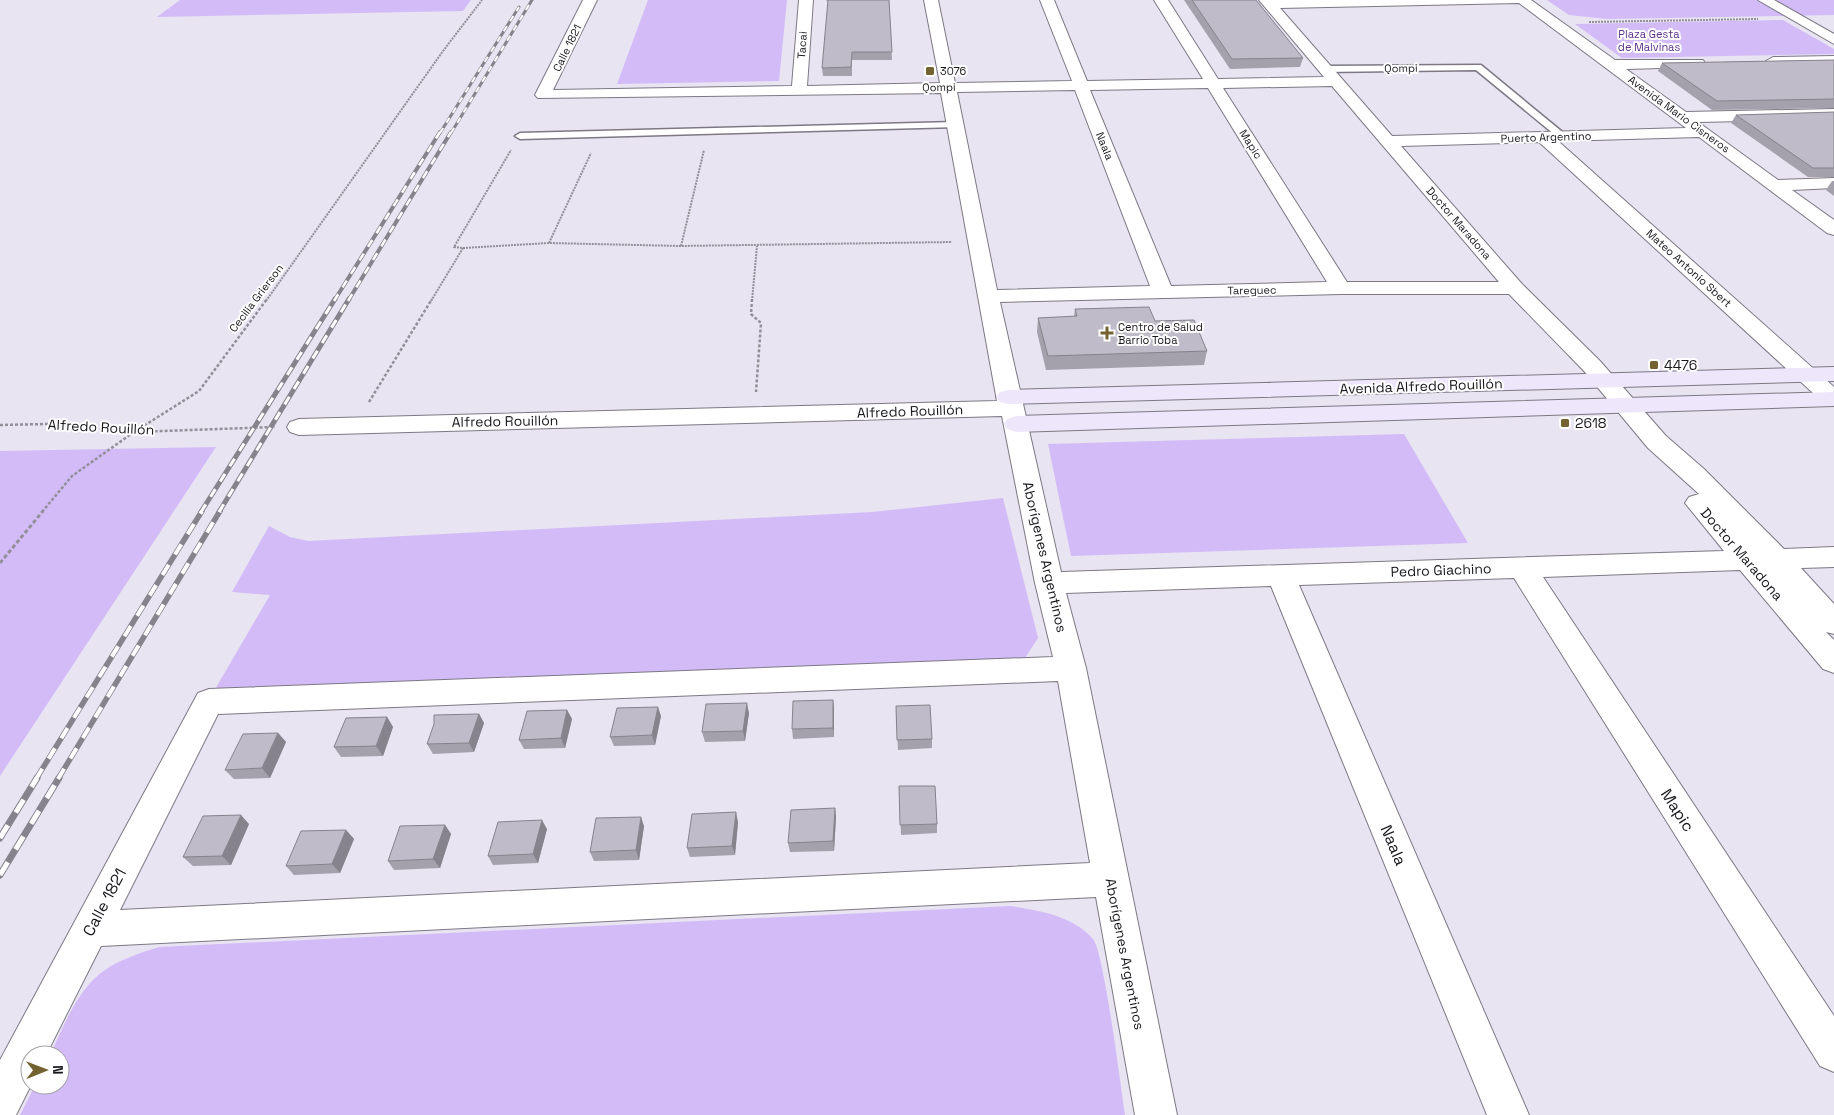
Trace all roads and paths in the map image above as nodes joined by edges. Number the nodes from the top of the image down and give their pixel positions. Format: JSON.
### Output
{"nodes":[{"id":1,"x":482,"y":0,"type":"edge"},
{"id":2,"x":590,"y":0,"type":"edge"},
{"id":3,"x":806,"y":0,"type":"edge"},
{"id":4,"x":931,"y":0,"type":"edge"},
{"id":5,"x":1048,"y":0,"type":"edge"},
{"id":6,"x":1161,"y":0,"type":"edge"},
{"id":7,"x":1515,"y":0,"type":"edge"},
{"id":8,"x":1523,"y":0,"type":"edge"},
{"id":9,"x":1765,"y":0,"type":"edge"},
{"id":10,"x":1268,"y":2,"type":"edge"},
{"id":11,"x":1796,"y":18,"type":"junction"},
{"id":12,"x":1553,"y":22,"type":"junction"},
{"id":13,"x":1834,"y":40,"type":"edge"},
{"id":14,"x":1834,"y":60,"type":"edge"},
{"id":15,"x":1756,"y":62,"type":"edge"},
{"id":16,"x":1708,"y":63,"type":"edge"},
{"id":17,"x":1611,"y":65,"type":"junction"},
{"id":18,"x":1478,"y":67,"type":"joint"},
{"id":19,"x":1330,"y":75,"type":"junction"},
{"id":20,"x":1213,"y":83,"type":"junction"},
{"id":21,"x":1081,"y":86,"type":"junction"},
{"id":22,"x":948,"y":87,"type":"junction"},
{"id":23,"x":799,"y":90,"type":"junction"},
{"id":24,"x":543,"y":95,"type":"joint"},
{"id":25,"x":1834,"y":114,"type":"edge"},
{"id":26,"x":1683,"y":117,"type":"junction"},
{"id":27,"x":955,"y":124,"type":"junction"},
{"id":28,"x":708,"y":130,"type":"junction"},
{"id":29,"x":1702,"y":132,"type":"junction"},
{"id":30,"x":600,"y":134,"type":"junction"},
{"id":31,"x":520,"y":136,"type":"joint"},
{"id":32,"x":1554,"y":137,"type":"junction"},
{"id":33,"x":1389,"y":141,"type":"junction"},
{"id":34,"x":1834,"y":183,"type":"edge"},
{"id":35,"x":1774,"y":184,"type":"junction"},
{"id":36,"x":1834,"y":229,"type":"edge"},
{"id":37,"x":978,"y":242,"type":"junction"},
{"id":38,"x":549,"y":243,"type":"junction"},
{"id":39,"x":681,"y":246,"type":"junction"},
{"id":40,"x":758,"y":246,"type":"junction"},
{"id":41,"x":463,"y":248,"type":"junction"},
{"id":42,"x":1341,"y":288,"type":"junction"},
{"id":43,"x":1515,"y":288,"type":"junction"},
{"id":44,"x":1163,"y":292,"type":"junction"},
{"id":45,"x":988,"y":296,"type":"junction"},
{"id":46,"x":1834,"y":374,"type":"edge"},
{"id":47,"x":1806,"y":375,"type":"junction"},
{"id":48,"x":1604,"y":381,"type":"junction"},
{"id":49,"x":1834,"y":399,"type":"edge"},
{"id":50,"x":1625,"y":405,"type":"junction"},
{"id":51,"x":1012,"y":410,"type":"junction"},
{"id":52,"x":754,"y":415,"type":"junction"},
{"id":53,"x":0,"y":425,"type":"edge"},
{"id":54,"x":355,"y":425,"type":"junction"},
{"id":55,"x":299,"y":427,"type":"joint"},
{"id":56,"x":134,"y":432,"type":"junction"},
{"id":57,"x":1657,"y":442,"type":"junction"},
{"id":58,"x":1834,"y":557,"type":"edge"},
{"id":59,"x":1777,"y":559,"type":"junction"},
{"id":60,"x":1748,"y":560,"type":"junction"},
{"id":61,"x":0,"y":563,"type":"edge"},
{"id":62,"x":1522,"y":567,"type":"junction"},
{"id":63,"x":1281,"y":575,"type":"junction"},
{"id":64,"x":1049,"y":583,"type":"junction"},
{"id":65,"x":1834,"y":623,"type":"edge"},
{"id":66,"x":1834,"y":661,"type":"edge"},
{"id":67,"x":1071,"y":668,"type":"junction"},
{"id":68,"x":1111,"y":878,"type":"junction"},
{"id":69,"x":90,"y":929,"type":"junction"},
{"id":70,"x":1834,"y":1052,"type":"edge"},
{"id":71,"x":0,"y":1102,"type":"edge"},
{"id":72,"x":1156,"y":1115,"type":"edge"},
{"id":73,"x":1508,"y":1115,"type":"edge"}],
"edges":[{"from":1,"to":56,"type":"path","name":"Cecilia Grierson"},
{"from":2,"to":24,"type":"street","name":"Calle 1821"},
{"from":3,"to":23,"type":"street","name":"Tacai"},
{"from":4,"to":22,"type":"street","name":"Aborígenes Argentinos"},
{"from":5,"to":21,"type":"street","name":"Naala"},
{"from":6,"to":20,"type":"street","name":"Mapic"},
{"from":7,"to":10,"type":"street"},
{"from":8,"to":12,"type":"street","name":"Avenida Mario Cisneros"},
{"from":9,"to":11,"type":"street"},
{"from":10,"to":19,"type":"street","name":"Doctor Maradona"},
{"from":11,"to":12,"type":"path"},
{"from":11,"to":13,"type":"street"},
{"from":12,"to":17,"type":"street","name":"Avenida Mario Cisneros"},
{"from":14,"to":15,"type":"street"},
{"from":16,"to":17,"type":"street"},
{"from":17,"to":26,"type":"street","name":"Avenida Mario Cisneros"},
{"from":18,"to":19,"type":"lane","name":"Qompi"},
{"from":18,"to":32,"type":"lane","name":"Mateo Antonio Sbert"},
{"from":19,"to":20,"type":"street","name":"Qompi"},
{"from":19,"to":33,"type":"street","name":"Doctor Maradona"},
{"from":20,"to":21,"type":"street","name":"Qompi"},
{"from":20,"to":42,"type":"street","name":"Mapic"},
{"from":21,"to":22,"type":"street","name":"Qompi"},
{"from":21,"to":44,"type":"street","name":"Naala"},
{"from":22,"to":23,"type":"street","name":"Qompi"},
{"from":22,"to":27,"type":"street","name":"Aborígenes Argentinos"},
{"from":23,"to":24,"type":"street","name":"Qompi"},
{"from":25,"to":26,"type":"street"},
{"from":26,"to":29,"type":"street","name":"Avenida Mario Cisneros"},
{"from":27,"to":28,"type":"lane"},
{"from":27,"to":37,"type":"street","name":"Aborígenes Argentinos"},
{"from":28,"to":30,"type":"lane"},
{"from":28,"to":39,"type":"path"},
{"from":29,"to":32,"type":"street","name":"Puerto Argentino"},
{"from":29,"to":35,"type":"street","name":"Avenida Mario Cisneros"},
{"from":30,"to":31,"type":"lane"},
{"from":30,"to":38,"type":"path"},
{"from":31,"to":41,"type":"path"},
{"from":32,"to":33,"type":"street","name":"Puerto Argentino"},
{"from":32,"to":47,"type":"street","name":"Mateo Antonio Sbert"},
{"from":33,"to":43,"type":"street","name":"Doctor Maradona"},
{"from":34,"to":35,"type":"street"},
{"from":35,"to":36,"type":"street","name":"Avenida Mario Cisneros"},
{"from":37,"to":40,"type":"path"},
{"from":37,"to":45,"type":"street","name":"Aborígenes Argentinos"},
{"from":38,"to":39,"type":"path"},
{"from":38,"to":41,"type":"path"},
{"from":39,"to":40,"type":"path"},
{"from":40,"to":52,"type":"path"},
{"from":41,"to":54,"type":"path"},
{"from":42,"to":43,"type":"street","name":"Tareguec"},
{"from":42,"to":44,"type":"street","name":"Tareguec"},
{"from":43,"to":48,"type":"street","name":"Doctor Maradona"},
{"from":44,"to":45,"type":"street","name":"Tareguec"},
{"from":45,"to":51,"type":"street","name":"Aborígenes Argentinos"},
{"from":46,"to":47,"type":"street","name":"Avenida Alfredo Rouillón"},
{"from":47,"to":48,"type":"street","name":"Avenida Alfredo Rouillón"},
{"from":47,"to":49,"type":"street","name":"Mateo Antonio Sbert"},
{"from":48,"to":50,"type":"street","name":"Doctor Maradona"},
{"from":48,"to":51,"type":"street","name":"Avenida Alfredo Rouillón"},
{"from":49,"to":50,"type":"street","name":"Avenida Alfredo Rouillón"},
{"from":50,"to":51,"type":"street","name":"Avenida Alfredo Rouillón"},
{"from":50,"to":57,"type":"street","name":"Doctor Maradona"},
{"from":51,"to":52,"type":"street","name":"Alfredo Rouillón"},
{"from":51,"to":64,"type":"street","name":"Aborígenes Argentinos"},
{"from":52,"to":54,"type":"street","name":"Alfredo Rouillón"},
{"from":53,"to":56,"type":"path","name":"Alfredo Rouillón"},
{"from":54,"to":55,"type":"street","name":"Alfredo Rouillón"},
{"from":55,"to":56,"type":"path","name":"Alfredo Rouillón"},
{"from":56,"to":61,"type":"path","name":"Cecilia Grierson"},
{"from":57,"to":59,"type":"street","name":"Doctor Maradona"},
{"from":57,"to":60,"type":"street","name":"Doctor Maradona"},
{"from":58,"to":59,"type":"street","name":"Pedro Giachino"},
{"from":59,"to":60,"type":"street","name":"Pedro Giachino"},
{"from":59,"to":65,"type":"street","name":"Doctor Maradona"},
{"from":60,"to":62,"type":"street","name":"Pedro Giachino"},
{"from":60,"to":66,"type":"street","name":"Doctor Maradona"},
{"from":62,"to":63,"type":"street","name":"Pedro Giachino"},
{"from":62,"to":70,"type":"street","name":"Mapic"},
{"from":63,"to":64,"type":"street","name":"Pedro Giachino"},
{"from":63,"to":73,"type":"street","name":"Naala"},
{"from":64,"to":67,"type":"street","name":"Aborígenes Argentinos"},
{"from":67,"to":68,"type":"street","name":"Aborígenes Argentinos"},
{"from":67,"to":69,"type":"street","name":"Calle 1821"},
{"from":68,"to":69,"type":"street"},
{"from":68,"to":72,"type":"street","name":"Aborígenes Argentinos"},
{"from":69,"to":71,"type":"street","name":"Calle 1821"}]}
